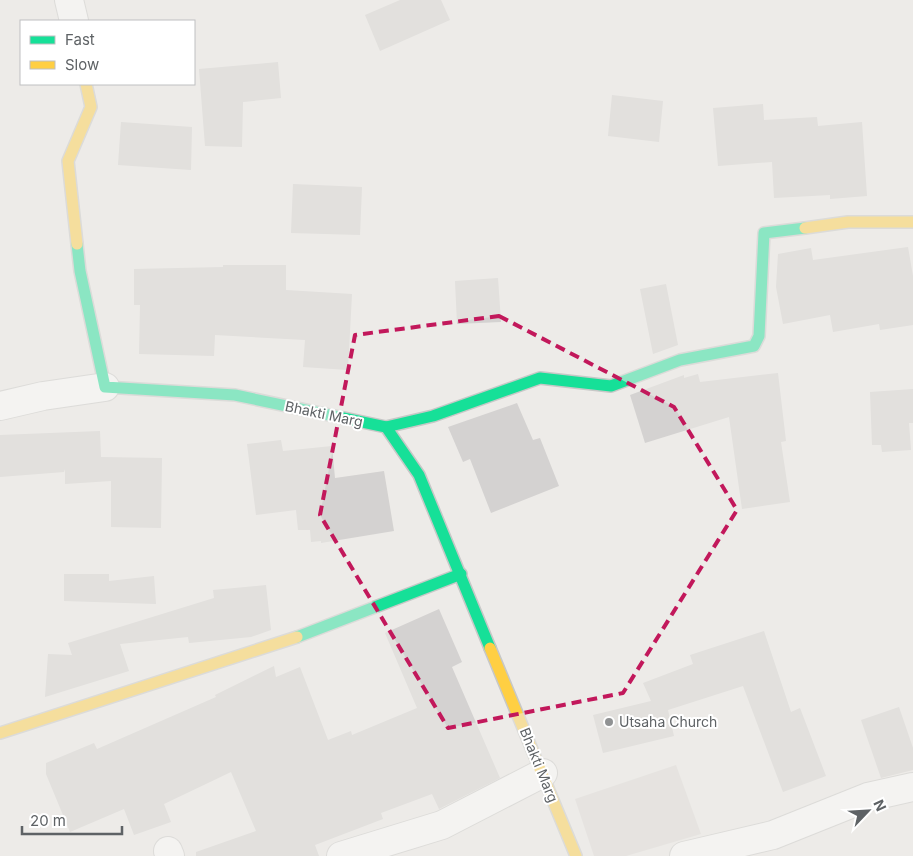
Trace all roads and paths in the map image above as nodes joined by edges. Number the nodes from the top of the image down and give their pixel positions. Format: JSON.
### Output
{"nodes":[{"id":1,"x":69,"y":0,"type":"edge"},
{"id":2,"x":74,"y":20,"type":"edge"},
{"id":3,"x":86,"y":85,"type":"edge"},
{"id":4,"x":913,"y":222,"type":"edge"},
{"id":5,"x":105,"y":387,"type":"junction"},
{"id":6,"x":0,"y":406,"type":"edge"},
{"id":7,"x":386,"y":427,"type":"junction"},
{"id":8,"x":461,"y":574,"type":"junction"},
{"id":9,"x":0,"y":733,"type":"edge"},
{"id":10,"x":543,"y":773,"type":"junction"},
{"id":11,"x":913,"y":787,"type":"edge"},
{"id":12,"x":341,"y":856,"type":"edge"},
{"id":13,"x":576,"y":856,"type":"edge"},
{"id":14,"x":684,"y":856,"type":"edge"}],
"edges":[{"from":1,"to":2,"type":"street"},
{"from":3,"to":5,"type":"street"},
{"from":4,"to":7,"type":"street"},
{"from":5,"to":6,"type":"street"},
{"from":5,"to":7,"type":"street","name":"Bhakti Marg"},
{"from":7,"to":8,"type":"street","name":"Bhakti Marg"},
{"from":8,"to":9,"type":"street"},
{"from":8,"to":10,"type":"street","name":"Bhakti Marg"},
{"from":10,"to":12,"type":"street"},
{"from":10,"to":13,"type":"street","name":"Bhakti Marg"},
{"from":11,"to":14,"type":"street"}]}
